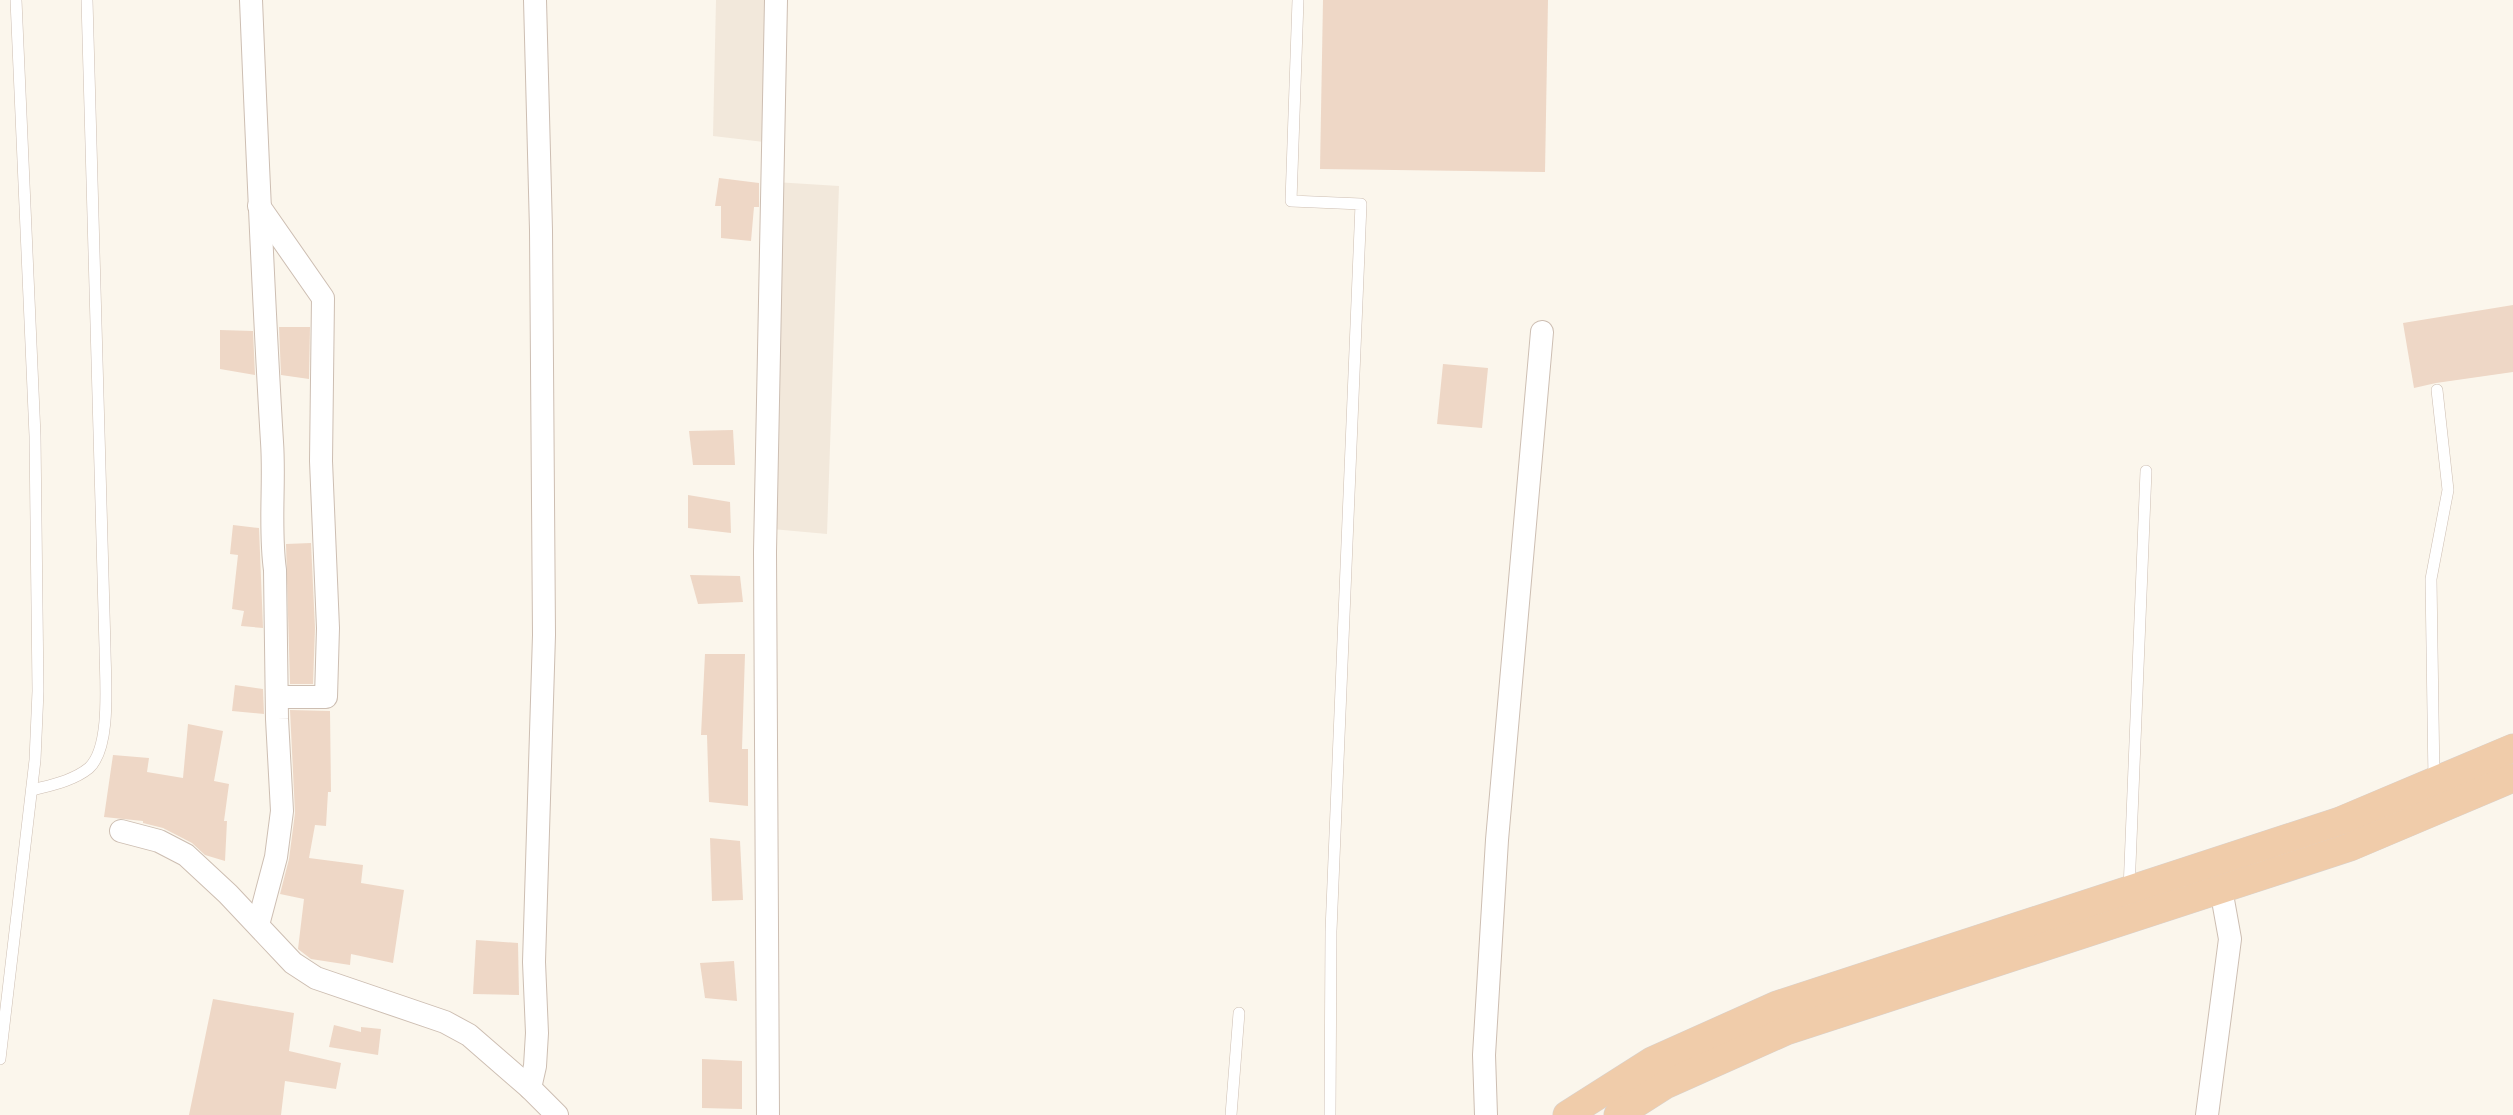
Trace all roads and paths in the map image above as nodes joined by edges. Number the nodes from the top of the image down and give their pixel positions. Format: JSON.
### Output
{"nodes":[{"id":1,"x":16,"y":0,"type":"edge"},
{"id":2,"x":87,"y":0,"type":"edge"},
{"id":3,"x":251,"y":0,"type":"edge"},
{"id":4,"x":535,"y":0,"type":"edge"},
{"id":5,"x":776,"y":0,"type":"edge"},
{"id":6,"x":1298,"y":0,"type":"edge"},
{"id":7,"x":260,"y":206,"type":"junction"},
{"id":8,"x":1542,"y":332,"type":"dead end"},
{"id":9,"x":2436,"y":390,"type":"dead end"},
{"id":10,"x":2146,"y":471,"type":"dead end"},
{"id":11,"x":277,"y":697,"type":"junction"},
{"id":12,"x":2513,"y":748,"type":"edge"},
{"id":13,"x":2513,"y":778,"type":"edge"},
{"id":14,"x":2434,"y":781,"type":"junction"},
{"id":15,"x":32,"y":790,"type":"junction"},
{"id":16,"x":121,"y":831,"type":"dead end"},
{"id":17,"x":2221,"y":889,"type":"junction"},
{"id":18,"x":2129,"y":890,"type":"junction"},
{"id":19,"x":258,"y":925,"type":"junction"},
{"id":20,"x":1239,"y":1013,"type":"dead end"},
{"id":21,"x":0,"y":1059,"type":"edge"},
{"id":22,"x":530,"y":1088,"type":"junction"},
{"id":23,"x":557,"y":1115,"type":"edge"},
{"id":24,"x":768,"y":1115,"type":"edge"},
{"id":25,"x":1231,"y":1115,"type":"edge"},
{"id":26,"x":1330,"y":1115,"type":"edge"},
{"id":27,"x":1486,"y":1115,"type":"edge"},
{"id":28,"x":1567,"y":1115,"type":"edge"},
{"id":29,"x":1618,"y":1115,"type":"edge"},
{"id":30,"x":2207,"y":1115,"type":"edge"}],
"edges":[{"from":1,"to":15,"type":"lane"},
{"from":2,"to":15,"type":"lane"},
{"from":3,"to":7,"type":"street"},
{"from":4,"to":22,"type":"street"},
{"from":5,"to":24,"type":"street"},
{"from":6,"to":26,"type":"lane"},
{"from":7,"to":11,"type":"street"},
{"from":7,"to":11,"type":"street"},
{"from":8,"to":27,"type":"street"},
{"from":9,"to":14,"type":"lane"},
{"from":10,"to":18,"type":"lane"},
{"from":11,"to":19,"type":"street"},
{"from":12,"to":14,"type":"highway"},
{"from":13,"to":17,"type":"highway"},
{"from":14,"to":18,"type":"highway"},
{"from":15,"to":21,"type":"lane"},
{"from":16,"to":19,"type":"street"},
{"from":17,"to":29,"type":"highway"},
{"from":17,"to":30,"type":"street"},
{"from":18,"to":28,"type":"highway"},
{"from":19,"to":22,"type":"street"},
{"from":20,"to":25,"type":"lane"},
{"from":22,"to":23,"type":"street"}]}
